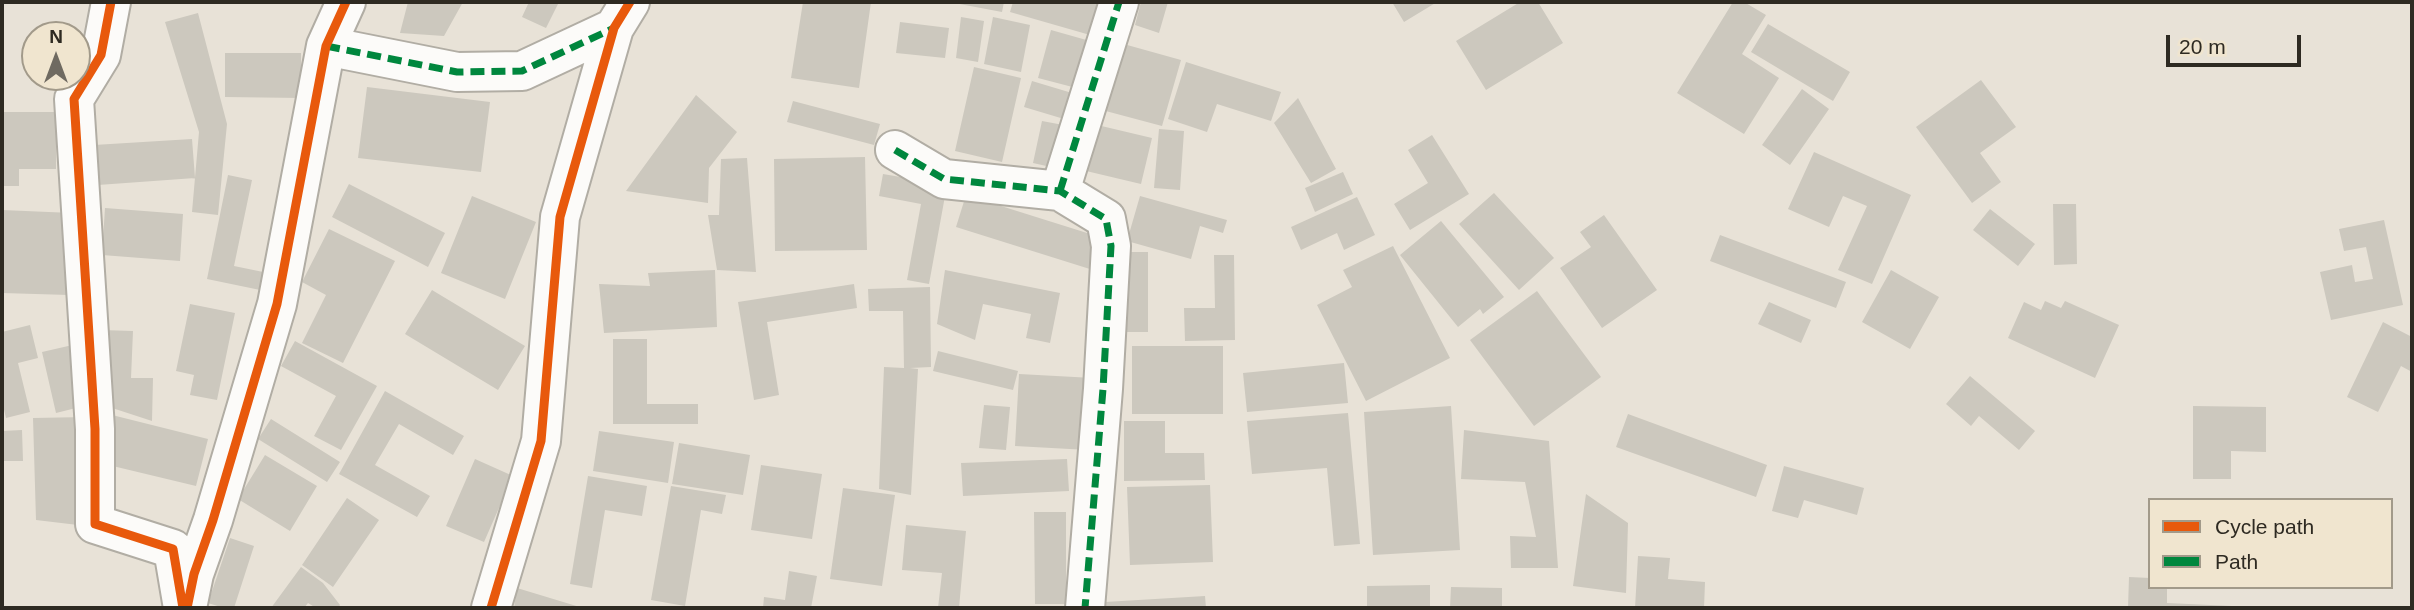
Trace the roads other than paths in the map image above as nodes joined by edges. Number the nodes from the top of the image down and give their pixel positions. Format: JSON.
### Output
{"nodes":[{"id":1,"x":111,"y":2,"type":"edge"},
{"id":2,"x":346,"y":2,"type":"edge"},
{"id":3,"x":1119,"y":2,"type":"edge"},
{"id":4,"x":622,"y":15,"type":"edge"},
{"id":5,"x":326,"y":46,"type":"junction"},
{"id":6,"x":895,"y":150,"type":"dead end"},
{"id":7,"x":1060,"y":191,"type":"junction"},
{"id":8,"x":185,"y":608,"type":"edge"},
{"id":9,"x":491,"y":608,"type":"edge"},
{"id":10,"x":1085,"y":608,"type":"edge"}],
"edges":[{"from":1,"to":8,"type":"street"},
{"from":2,"to":5,"type":"street"},
{"from":3,"to":7,"type":"street"},
{"from":4,"to":5,"type":"street"},
{"from":4,"to":9,"type":"street"},
{"from":5,"to":8,"type":"street"},
{"from":6,"to":7,"type":"street"},
{"from":7,"to":10,"type":"street"}]}
